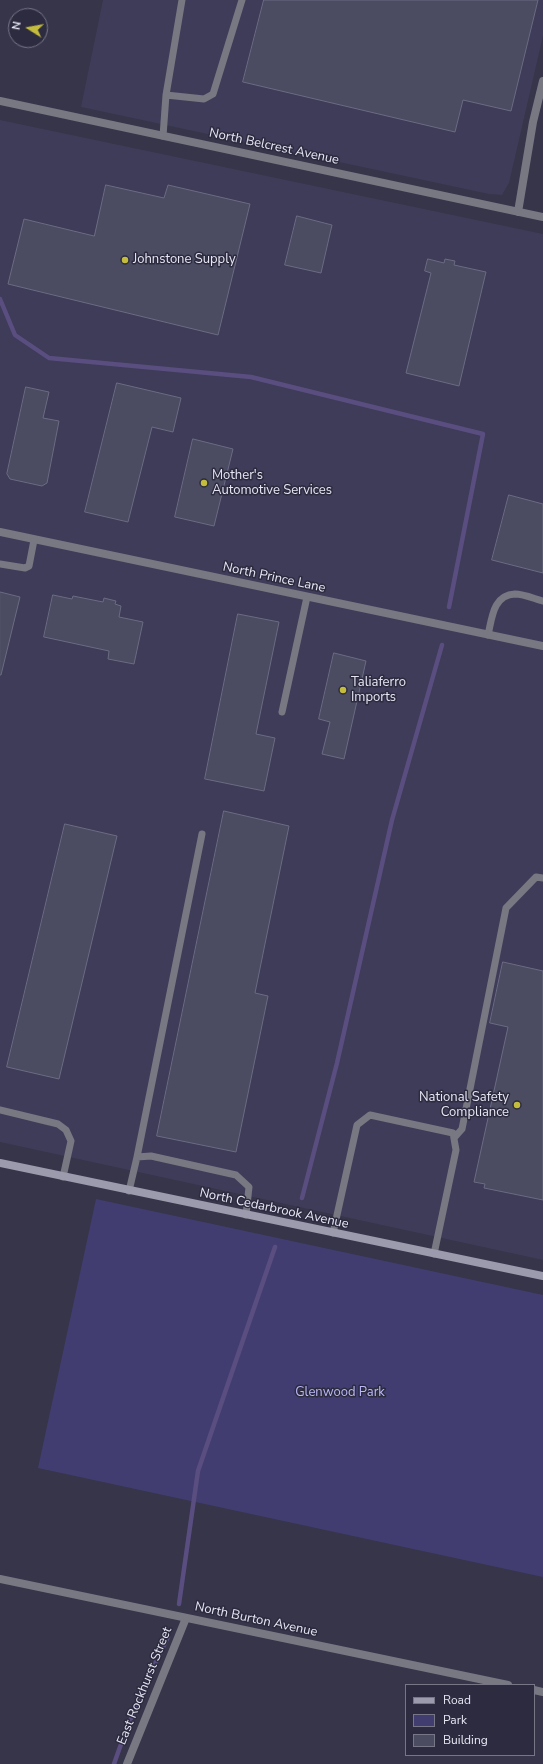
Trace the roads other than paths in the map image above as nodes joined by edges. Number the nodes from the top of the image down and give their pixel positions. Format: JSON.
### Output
{"nodes":[{"id":1,"x":182,"y":0,"type":"edge"},
{"id":2,"x":242,"y":0,"type":"edge"},
{"id":3,"x":543,"y":80,"type":"edge"},
{"id":4,"x":166,"y":95,"type":"junction"},
{"id":5,"x":0,"y":101,"type":"edge"},
{"id":6,"x":163,"y":136,"type":"junction"},
{"id":7,"x":518,"y":212,"type":"junction"},
{"id":8,"x":543,"y":217,"type":"edge"},
{"id":9,"x":0,"y":532,"type":"edge"},
{"id":10,"x":34,"y":540,"type":"junction"},
{"id":11,"x":0,"y":564,"type":"edge"},
{"id":12,"x":307,"y":597,"type":"junction"},
{"id":13,"x":543,"y":602,"type":"edge"},
{"id":14,"x":488,"y":635,"type":"junction"},
{"id":15,"x":543,"y":646,"type":"edge"},
{"id":16,"x":282,"y":712,"type":"dead end"},
{"id":17,"x":202,"y":834,"type":"dead end"},
{"id":18,"x":543,"y":878,"type":"edge"},
{"id":19,"x":0,"y":1110,"type":"edge"},
{"id":20,"x":454,"y":1138,"type":"junction"},
{"id":21,"x":137,"y":1157,"type":"junction"},
{"id":22,"x":0,"y":1163,"type":"edge"},
{"id":23,"x":63,"y":1177,"type":"junction"},
{"id":24,"x":129,"y":1191,"type":"junction"},
{"id":25,"x":246,"y":1215,"type":"junction"},
{"id":26,"x":334,"y":1233,"type":"junction"},
{"id":27,"x":434,"y":1254,"type":"junction"},
{"id":28,"x":543,"y":1276,"type":"edge"},
{"id":29,"x":0,"y":1579,"type":"edge"},
{"id":30,"x":186,"y":1618,"type":"junction"},
{"id":31,"x":503,"y":1684,"type":"edge"},
{"id":32,"x":127,"y":1764,"type":"edge"}],
"edges":[{"from":1,"to":4,"type":"lane"},
{"from":2,"to":4,"type":"lane"},
{"from":3,"to":7,"type":"street"},
{"from":4,"to":6,"type":"lane"},
{"from":5,"to":6,"type":"street","name":"North Belcrest Avenue"},
{"from":6,"to":7,"type":"street","name":"North Belcrest Avenue"},
{"from":7,"to":8,"type":"street","name":"North Belcrest Avenue"},
{"from":9,"to":10,"type":"street","name":"North Prince Lane"},
{"from":10,"to":11,"type":"lane"},
{"from":10,"to":12,"type":"street","name":"North Prince Lane"},
{"from":12,"to":14,"type":"street","name":"North Prince Lane"},
{"from":12,"to":16,"type":"lane"},
{"from":13,"to":14,"type":"lane"},
{"from":14,"to":15,"type":"street","name":"North Prince Lane"},
{"from":17,"to":21,"type":"lane"},
{"from":18,"to":20,"type":"lane"},
{"from":19,"to":23,"type":"lane"},
{"from":20,"to":26,"type":"lane"},
{"from":20,"to":27,"type":"lane"},
{"from":21,"to":24,"type":"lane"},
{"from":21,"to":25,"type":"lane"},
{"from":22,"to":23,"type":"street","name":"North Cedarbrook Avenue"},
{"from":23,"to":24,"type":"street","name":"North Cedarbrook Avenue"},
{"from":24,"to":25,"type":"street","name":"North Cedarbrook Avenue"},
{"from":25,"to":26,"type":"street","name":"North Cedarbrook Avenue"},
{"from":26,"to":27,"type":"street","name":"North Cedarbrook Avenue"},
{"from":27,"to":28,"type":"street","name":"North Cedarbrook Avenue"},
{"from":29,"to":30,"type":"street","name":"North Burton Avenue"},
{"from":30,"to":31,"type":"street","name":"North Burton Avenue"},
{"from":30,"to":32,"type":"street","name":"East Rockhurst Street"}]}
